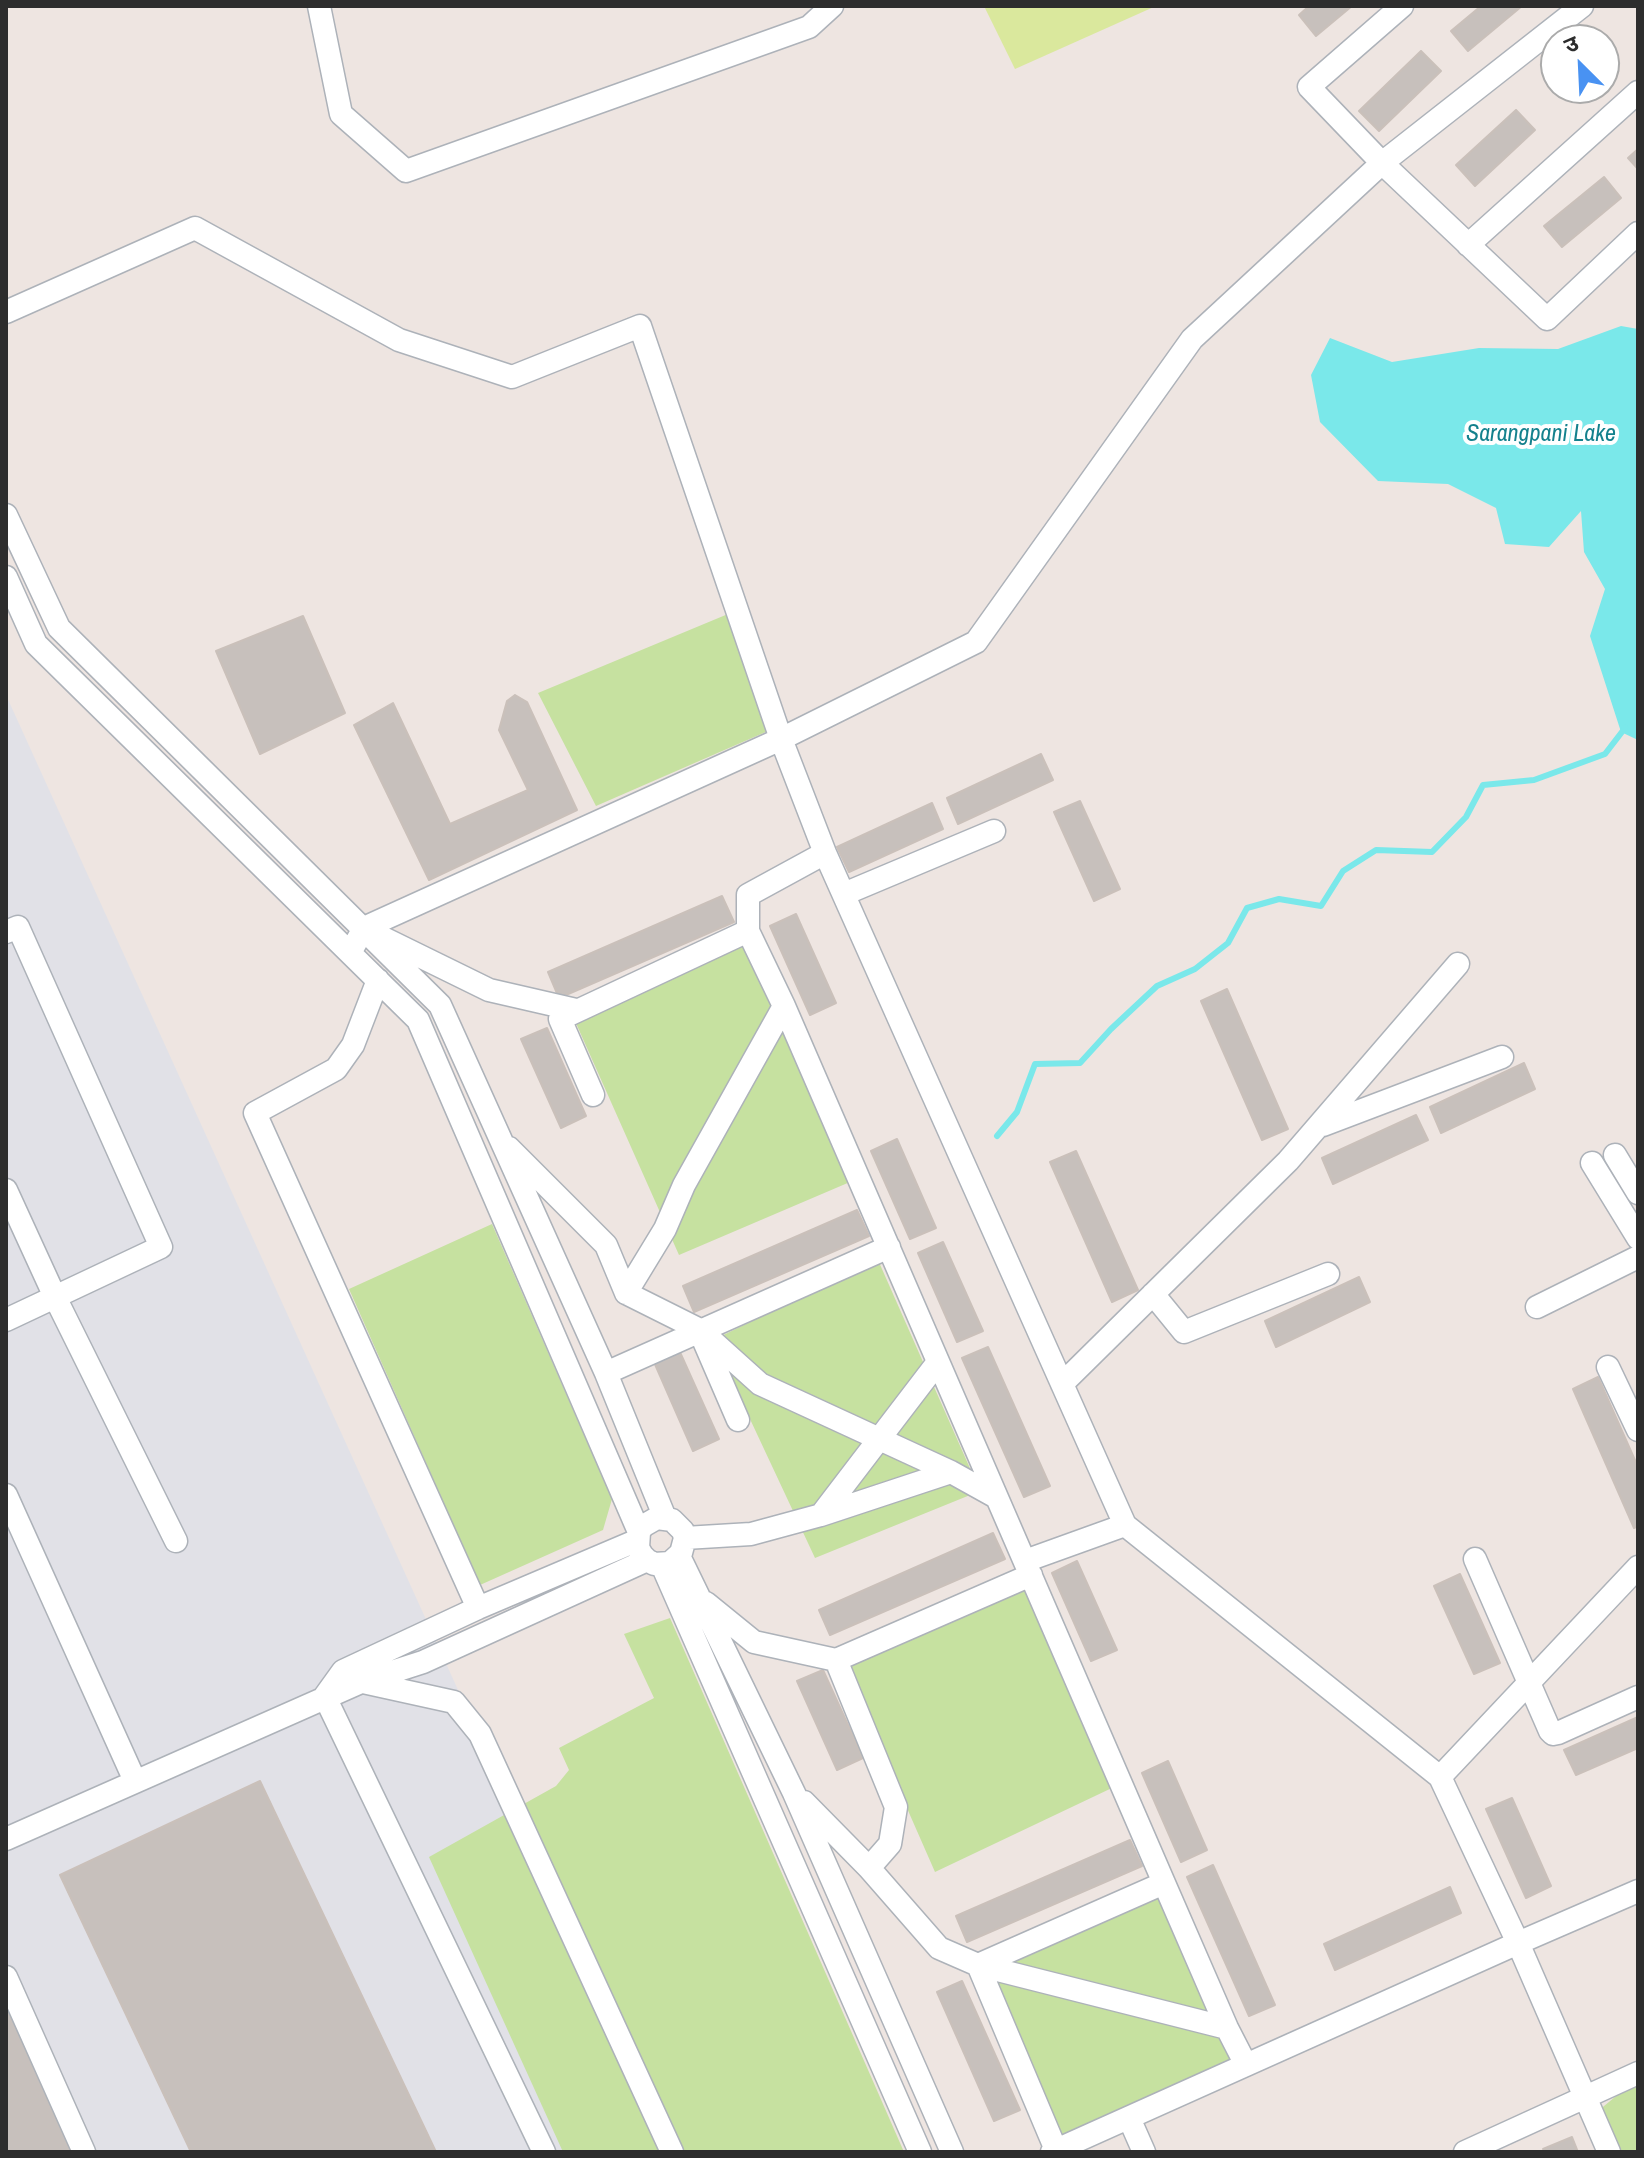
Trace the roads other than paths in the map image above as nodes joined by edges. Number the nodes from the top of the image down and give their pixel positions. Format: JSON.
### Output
{"nodes":[{"id":1,"x":319,"y":6,"type":"edge"},
{"id":2,"x":832,"y":6,"type":"edge"},
{"id":3,"x":1402,"y":6,"type":"edge"},
{"id":4,"x":1582,"y":6,"type":"edge"},
{"id":5,"x":1638,"y":92,"type":"edge"},
{"id":6,"x":1382,"y":163,"type":"junction"},
{"id":7,"x":1638,"y":233,"type":"edge"},
{"id":8,"x":1468,"y":245,"type":"junction"},
{"id":9,"x":6,"y":312,"type":"edge"},
{"id":10,"x":6,"y":515,"type":"edge"},
{"id":11,"x":6,"y":577,"type":"edge"},
{"id":12,"x":781,"y":739,"type":"junction"},
{"id":13,"x":994,"y":831,"type":"dead end"},
{"id":14,"x":825,"y":853,"type":"junction"},
{"id":15,"x":844,"y":894,"type":"junction"},
{"id":16,"x":364,"y":928,"type":"junction"},
{"id":17,"x":748,"y":931,"type":"junction"},
{"id":18,"x":6,"y":932,"type":"edge"},
{"id":19,"x":350,"y":953,"type":"junction"},
{"id":20,"x":1458,"y":964,"type":"dead end"},
{"id":21,"x":378,"y":980,"type":"junction"},
{"id":22,"x":784,"y":1006,"type":"junction"},
{"id":23,"x":576,"y":1010,"type":"junction"},
{"id":24,"x":1502,"y":1057,"type":"dead end"},
{"id":25,"x":593,"y":1095,"type":"dead end"},
{"id":26,"x":1318,"y":1127,"type":"junction"},
{"id":27,"x":500,"y":1138,"type":"junction"},
{"id":28,"x":1615,"y":1155,"type":"dead end"},
{"id":29,"x":1592,"y":1163,"type":"dead end"},
{"id":30,"x":6,"y":1190,"type":"edge"},
{"id":31,"x":1638,"y":1193,"type":"edge"},
{"id":32,"x":1638,"y":1238,"type":"edge"},
{"id":33,"x":889,"y":1247,"type":"junction"},
{"id":34,"x":1638,"y":1257,"type":"edge"},
{"id":35,"x":1328,"y":1274,"type":"dead end"},
{"id":36,"x":626,"y":1293,"type":"junction"},
{"id":37,"x":1153,"y":1294,"type":"junction"},
{"id":38,"x":55,"y":1297,"type":"junction"},
{"id":39,"x":1537,"y":1307,"type":"dead end"},
{"id":40,"x":6,"y":1320,"type":"edge"},
{"id":41,"x":700,"y":1330,"type":"junction"},
{"id":42,"x":591,"y":1341,"type":"junction"},
{"id":43,"x":562,"y":1353,"type":"junction"},
{"id":44,"x":938,"y":1362,"type":"junction"},
{"id":45,"x":1608,"y":1367,"type":"dead end"},
{"id":46,"x":606,"y":1373,"type":"junction"},
{"id":47,"x":1062,"y":1384,"type":"junction"},
{"id":48,"x":738,"y":1420,"type":"dead end"},
{"id":49,"x":1638,"y":1430,"type":"edge"},
{"id":50,"x":880,"y":1440,"type":"junction"},
{"id":51,"x":951,"y":1472,"type":"junction"},
{"id":52,"x":6,"y":1495,"type":"edge"},
{"id":53,"x":996,"y":1497,"type":"junction"},
{"id":54,"x":821,"y":1515,"type":"junction"},
{"id":55,"x":1125,"y":1525,"type":"junction"},
{"id":56,"x":176,"y":1541,"type":"dead end"},
{"id":57,"x":658,"y":1549,"type":"junction"},
{"id":58,"x":1475,"y":1559,"type":"dead end"},
{"id":59,"x":1638,"y":1567,"type":"edge"},
{"id":60,"x":1028,"y":1568,"type":"junction"},
{"id":61,"x":699,"y":1597,"type":"junction"},
{"id":62,"x":478,"y":1608,"type":"junction"},
{"id":63,"x":836,"y":1660,"type":"junction"},
{"id":64,"x":361,"y":1682,"type":"junction"},
{"id":65,"x":1529,"y":1685,"type":"junction"},
{"id":66,"x":325,"y":1697,"type":"junction"},
{"id":67,"x":1638,"y":1697,"type":"edge"},
{"id":68,"x":1440,"y":1777,"type":"junction"},
{"id":69,"x":135,"y":1781,"type":"junction"},
{"id":70,"x":794,"y":1793,"type":"junction"},
{"id":71,"x":6,"y":1839,"type":"edge"},
{"id":72,"x":869,"y":1868,"type":"junction"},
{"id":73,"x":1164,"y":1883,"type":"junction"},
{"id":74,"x":1638,"y":1891,"type":"edge"},
{"id":75,"x":1518,"y":1943,"type":"junction"},
{"id":76,"x":978,"y":1965,"type":"junction"},
{"id":77,"x":6,"y":1977,"type":"edge"},
{"id":78,"x":1227,"y":2028,"type":"junction"},
{"id":79,"x":1246,"y":2065,"type":"junction"},
{"id":80,"x":1638,"y":2073,"type":"edge"},
{"id":81,"x":1584,"y":2096,"type":"junction"},
{"id":82,"x":1129,"y":2118,"type":"junction"},
{"id":83,"x":1054,"y":2151,"type":"edge"},
{"id":84,"x":84,"y":2152,"type":"edge"},
{"id":85,"x":544,"y":2152,"type":"edge"},
{"id":86,"x":672,"y":2152,"type":"edge"},
{"id":87,"x":920,"y":2152,"type":"edge"},
{"id":88,"x":952,"y":2152,"type":"edge"},
{"id":89,"x":1144,"y":2152,"type":"edge"},
{"id":90,"x":1465,"y":2152,"type":"edge"},
{"id":91,"x":1609,"y":2152,"type":"edge"}],
"edges":[{"from":1,"to":2,"type":"street"},
{"from":3,"to":6,"type":"street"},
{"from":4,"to":6,"type":"street"},
{"from":5,"to":8,"type":"street"},
{"from":6,"to":8,"type":"street"},
{"from":6,"to":12,"type":"street"},
{"from":7,"to":8,"type":"street"},
{"from":9,"to":12,"type":"street"},
{"from":10,"to":16,"type":"street"},
{"from":11,"to":19,"type":"street"},
{"from":12,"to":14,"type":"street"},
{"from":12,"to":16,"type":"street"},
{"from":13,"to":15,"type":"street"},
{"from":14,"to":15,"type":"street"},
{"from":14,"to":17,"type":"street"},
{"from":15,"to":47,"type":"street"},
{"from":16,"to":19,"type":"street"},
{"from":16,"to":23,"type":"street"},
{"from":16,"to":27,"type":"street"},
{"from":17,"to":22,"type":"street"},
{"from":17,"to":23,"type":"street"},
{"from":18,"to":38,"type":"street"},
{"from":19,"to":21,"type":"street"},
{"from":20,"to":26,"type":"street"},
{"from":21,"to":43,"type":"street"},
{"from":21,"to":62,"type":"street"},
{"from":22,"to":33,"type":"street"},
{"from":22,"to":36,"type":"street"},
{"from":23,"to":25,"type":"street"},
{"from":24,"to":26,"type":"street"},
{"from":26,"to":37,"type":"street"},
{"from":27,"to":36,"type":"street"},
{"from":27,"to":42,"type":"street"},
{"from":28,"to":31,"type":"street"},
{"from":29,"to":32,"type":"street"},
{"from":30,"to":38,"type":"street"},
{"from":33,"to":41,"type":"street"},
{"from":33,"to":44,"type":"street"},
{"from":34,"to":39,"type":"street"},
{"from":35,"to":37,"type":"street"},
{"from":36,"to":41,"type":"street"},
{"from":37,"to":47,"type":"street"},
{"from":38,"to":40,"type":"street"},
{"from":38,"to":56,"type":"street"},
{"from":41,"to":46,"type":"street"},
{"from":41,"to":48,"type":"street"},
{"from":41,"to":50,"type":"street"},
{"from":42,"to":43,"type":"street"},
{"from":42,"to":46,"type":"street"},
{"from":43,"to":57,"type":"street"},
{"from":44,"to":50,"type":"street"},
{"from":44,"to":53,"type":"street"},
{"from":45,"to":49,"type":"street"},
{"from":46,"to":57,"type":"street"},
{"from":47,"to":55,"type":"street"},
{"from":50,"to":51,"type":"street"},
{"from":50,"to":54,"type":"street"},
{"from":51,"to":53,"type":"street"},
{"from":51,"to":54,"type":"street"},
{"from":52,"to":69,"type":"street"},
{"from":53,"to":60,"type":"street"},
{"from":54,"to":57,"type":"street"},
{"from":55,"to":60,"type":"street"},
{"from":55,"to":68,"type":"street"},
{"from":57,"to":61,"type":"street"},
{"from":57,"to":62,"type":"street"},
{"from":57,"to":64,"type":"street"},
{"from":57,"to":87,"type":"street"},
{"from":58,"to":65,"type":"street"},
{"from":59,"to":65,"type":"street"},
{"from":60,"to":63,"type":"street"},
{"from":60,"to":73,"type":"street"},
{"from":61,"to":63,"type":"street"},
{"from":61,"to":70,"type":"street"},
{"from":62,"to":66,"type":"street"},
{"from":63,"to":72,"type":"street"},
{"from":64,"to":66,"type":"street"},
{"from":64,"to":86,"type":"street"},
{"from":65,"to":67,"type":"street"},
{"from":65,"to":68,"type":"street"},
{"from":66,"to":69,"type":"street"},
{"from":66,"to":85,"type":"street"},
{"from":68,"to":75,"type":"street"},
{"from":69,"to":71,"type":"street"},
{"from":70,"to":72,"type":"street"},
{"from":70,"to":88,"type":"street"},
{"from":72,"to":76,"type":"street"},
{"from":73,"to":76,"type":"street"},
{"from":73,"to":78,"type":"street"},
{"from":74,"to":75,"type":"street"},
{"from":75,"to":79,"type":"street"},
{"from":75,"to":81,"type":"street"},
{"from":76,"to":78,"type":"street"},
{"from":76,"to":83,"type":"street"},
{"from":77,"to":84,"type":"street"},
{"from":78,"to":79,"type":"street"},
{"from":79,"to":82,"type":"street"},
{"from":80,"to":81,"type":"street"},
{"from":81,"to":90,"type":"street"},
{"from":81,"to":91,"type":"street"},
{"from":82,"to":83,"type":"street"},
{"from":82,"to":89,"type":"street"}]}
